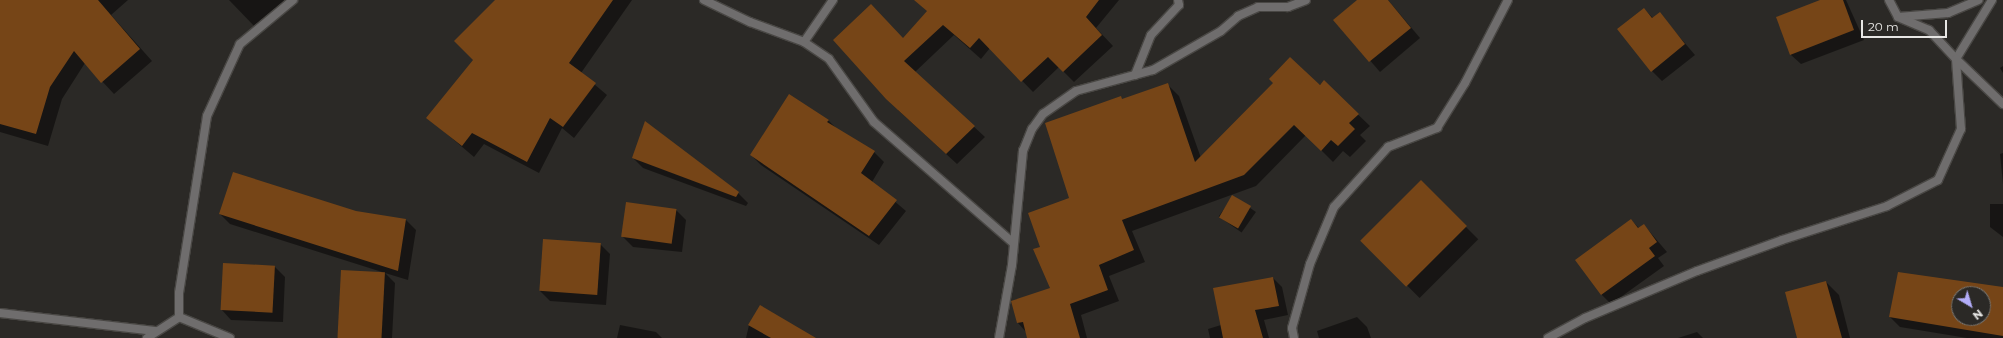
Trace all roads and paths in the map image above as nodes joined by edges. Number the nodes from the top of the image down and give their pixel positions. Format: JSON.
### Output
{"nodes":[{"id":1,"x":293,"y":0,"type":"edge"},
{"id":2,"x":704,"y":0,"type":"edge"},
{"id":3,"x":833,"y":0,"type":"edge"},
{"id":4,"x":1178,"y":0,"type":"edge"},
{"id":5,"x":1306,"y":0,"type":"edge"},
{"id":6,"x":1508,"y":0,"type":"edge"},
{"id":7,"x":1889,"y":0,"type":"edge"},
{"id":8,"x":1978,"y":0,"type":"edge"},
{"id":9,"x":1992,"y":0,"type":"edge"},
{"id":10,"x":1898,"y":17,"type":"junction"},
{"id":11,"x":804,"y":42,"type":"junction"},
{"id":12,"x":1956,"y":59,"type":"junction"},
{"id":13,"x":1135,"y":75,"type":"junction"},
{"id":14,"x":2003,"y":104,"type":"edge"},
{"id":15,"x":1013,"y":243,"type":"junction"},
{"id":16,"x":0,"y":313,"type":"edge"},
{"id":17,"x":179,"y":317,"type":"junction"},
{"id":18,"x":155,"y":331,"type":"junction"},
{"id":19,"x":147,"y":338,"type":"edge"},
{"id":20,"x":230,"y":338,"type":"edge"},
{"id":21,"x":999,"y":338,"type":"edge"},
{"id":22,"x":1294,"y":338,"type":"edge"},
{"id":23,"x":1548,"y":338,"type":"edge"}],
"edges":[{"from":1,"to":17,"type":"street"},
{"from":2,"to":11,"type":"street"},
{"from":3,"to":11,"type":"street"},
{"from":4,"to":13,"type":"street"},
{"from":5,"to":13,"type":"street"},
{"from":6,"to":22,"type":"street"},
{"from":7,"to":10,"type":"street"},
{"from":8,"to":10,"type":"street"},
{"from":9,"to":12,"type":"street"},
{"from":10,"to":12,"type":"street"},
{"from":11,"to":15,"type":"street"},
{"from":12,"to":14,"type":"street"},
{"from":12,"to":23,"type":"street"},
{"from":13,"to":15,"type":"street"},
{"from":15,"to":21,"type":"street"},
{"from":16,"to":18,"type":"street"},
{"from":17,"to":18,"type":"street"},
{"from":17,"to":20,"type":"street"},
{"from":18,"to":19,"type":"street"}]}
